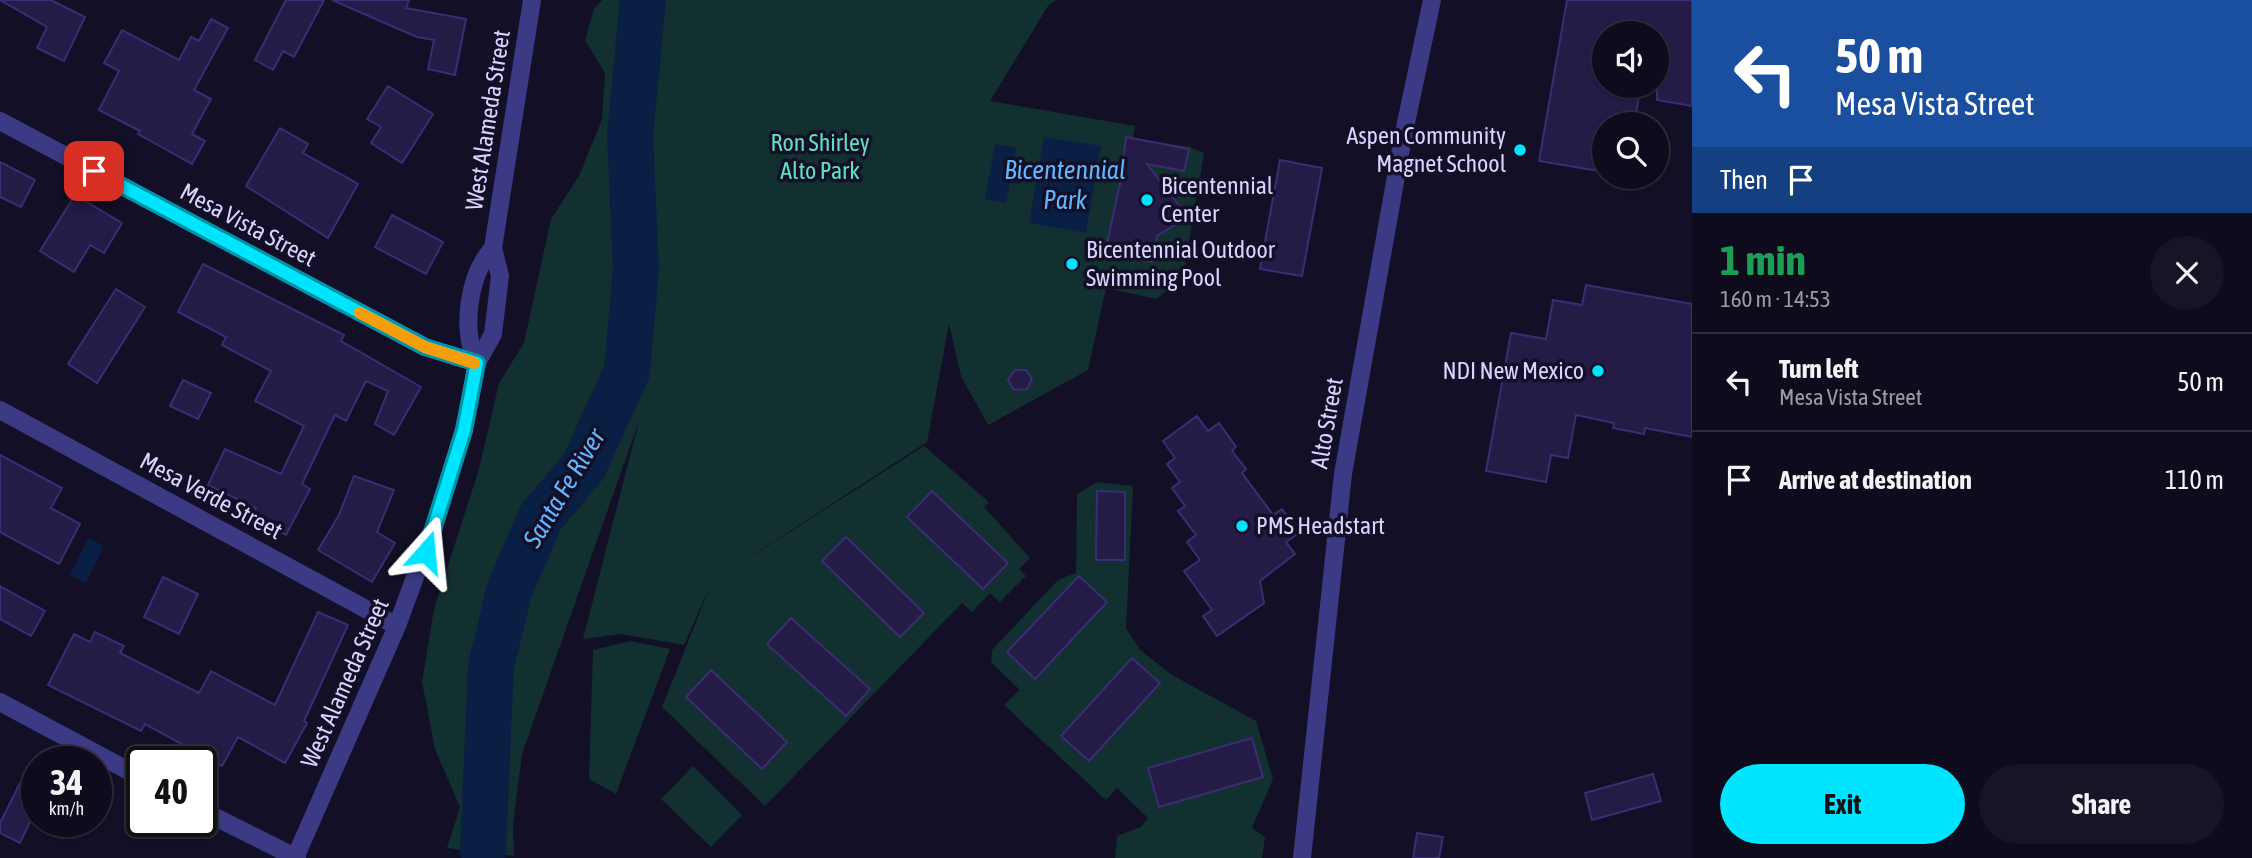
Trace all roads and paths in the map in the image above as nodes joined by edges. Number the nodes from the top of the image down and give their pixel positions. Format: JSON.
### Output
{"nodes":[{"id":1,"x":532,"y":0,"type":"edge"},
{"id":2,"x":1432,"y":0,"type":"edge"},
{"id":3,"x":0,"y":121,"type":"edge"},
{"id":4,"x":493,"y":248,"type":"junction"},
{"id":5,"x":477,"y":363,"type":"junction"},
{"id":6,"x":0,"y":410,"type":"edge"},
{"id":7,"x":397,"y":626,"type":"junction"},
{"id":8,"x":0,"y":702,"type":"edge"},
{"id":9,"x":126,"y":769,"type":"edge"},
{"id":10,"x":217,"y":818,"type":"edge"},
{"id":11,"x":296,"y":858,"type":"edge"},
{"id":12,"x":1302,"y":858,"type":"edge"}],
"edges":[{"from":1,"to":4,"type":"street","name":"West Alameda Street"},
{"from":2,"to":12,"type":"street","name":"Alto Street"},
{"from":3,"to":5,"type":"street","name":"Mesa Vista Street"},
{"from":4,"to":5,"type":"street","name":"West Alameda Street"},
{"from":4,"to":5,"type":"street","name":"West Alameda Street"},
{"from":5,"to":7,"type":"street","name":"West Alameda Street"},
{"from":6,"to":7,"type":"street","name":"Mesa Verde Street"},
{"from":7,"to":11,"type":"street","name":"West Alameda Street"},
{"from":8,"to":9,"type":"street"},
{"from":10,"to":11,"type":"street"}]}
